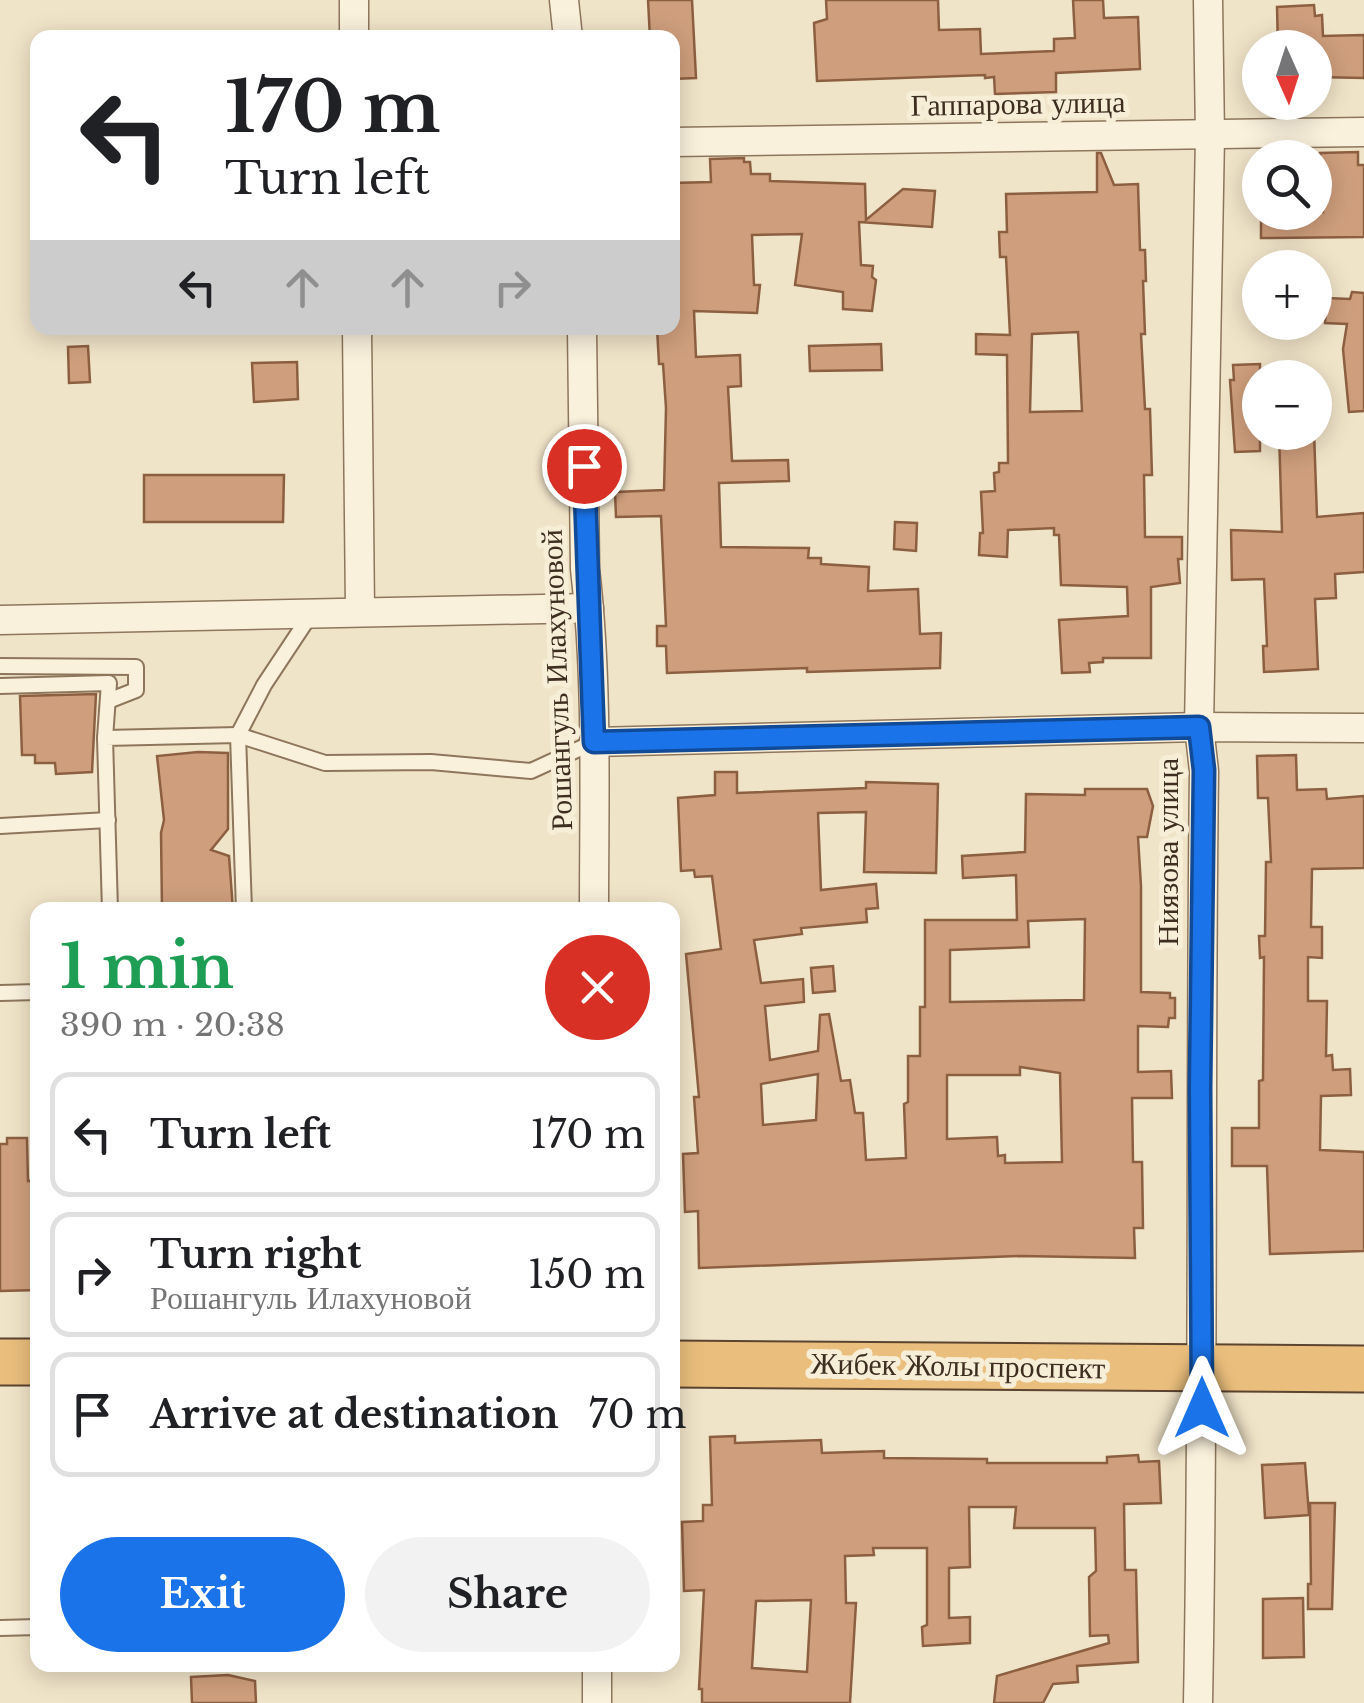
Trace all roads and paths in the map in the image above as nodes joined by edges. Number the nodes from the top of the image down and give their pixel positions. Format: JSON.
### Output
{"nodes":[{"id":1,"x":354,"y":0,"type":"edge"},
{"id":2,"x":564,"y":0,"type":"edge"},
{"id":3,"x":1208,"y":0,"type":"edge"},
{"id":4,"x":354,"y":30,"type":"edge"},
{"id":5,"x":567,"y":30,"type":"edge"},
{"id":6,"x":1364,"y":132,"type":"edge"},
{"id":7,"x":1210,"y":136,"type":"junction"},
{"id":8,"x":680,"y":142,"type":"edge"},
{"id":9,"x":357,"y":335,"type":"edge"},
{"id":10,"x":582,"y":335,"type":"edge"},
{"id":11,"x":590,"y":608,"type":"junction"},
{"id":12,"x":360,"y":611,"type":"junction"},
{"id":13,"x":312,"y":612,"type":"junction"},
{"id":14,"x":0,"y":620,"type":"edge"},
{"id":15,"x":0,"y":666,"type":"edge"},
{"id":16,"x":0,"y":686,"type":"edge"},
{"id":17,"x":108,"y":701,"type":"junction"},
{"id":18,"x":1199,"y":727,"type":"junction"},
{"id":19,"x":1364,"y":728,"type":"edge"},
{"id":20,"x":238,"y":735,"type":"junction"},
{"id":21,"x":106,"y":738,"type":"junction"},
{"id":22,"x":594,"y":742,"type":"junction"},
{"id":23,"x":108,"y":820,"type":"junction"},
{"id":24,"x":0,"y":826,"type":"edge"},
{"id":25,"x":110,"y":902,"type":"edge"},
{"id":26,"x":244,"y":902,"type":"edge"},
{"id":27,"x":594,"y":902,"type":"edge"},
{"id":28,"x":30,"y":992,"type":"edge"},
{"id":29,"x":0,"y":993,"type":"edge"},
{"id":30,"x":0,"y":1362,"type":"edge"},
{"id":31,"x":30,"y":1362,"type":"edge"},
{"id":32,"x":680,"y":1364,"type":"edge"},
{"id":33,"x":1364,"y":1368,"type":"edge"},
{"id":34,"x":1202,"y":1369,"type":"junction"},
{"id":35,"x":30,"y":1627,"type":"edge"},
{"id":36,"x":0,"y":1628,"type":"edge"},
{"id":37,"x":598,"y":1672,"type":"edge"},
{"id":38,"x":597,"y":1703,"type":"edge"},
{"id":39,"x":1198,"y":1703,"type":"edge"}],
"edges":[{"from":1,"to":4,"type":"street"},
{"from":2,"to":5,"type":"street"},
{"from":3,"to":7,"type":"street","name":"Ниязова улица"},
{"from":6,"to":7,"type":"street","name":"Гаппарова улица"},
{"from":7,"to":8,"type":"street","name":"Гаппарова улица"},
{"from":7,"to":18,"type":"street","name":"Ниязова улица"},
{"from":9,"to":12,"type":"street"},
{"from":10,"to":11,"type":"street","name":"Рошангуль Илахуновой"},
{"from":11,"to":12,"type":"street"},
{"from":11,"to":22,"type":"street","name":"Рошангуль Илахуновой"},
{"from":12,"to":13,"type":"street"},
{"from":13,"to":14,"type":"street"},
{"from":13,"to":20,"type":"lane"},
{"from":15,"to":17,"type":"lane"},
{"from":16,"to":17,"type":"lane"},
{"from":17,"to":21,"type":"lane"},
{"from":18,"to":19,"type":"street"},
{"from":18,"to":22,"type":"street"},
{"from":18,"to":34,"type":"street","name":"Ниязова улица"},
{"from":20,"to":21,"type":"lane"},
{"from":20,"to":22,"type":"lane"},
{"from":20,"to":26,"type":"lane"},
{"from":21,"to":23,"type":"lane"},
{"from":22,"to":27,"type":"street","name":"Рошангуль Илахуновой"},
{"from":23,"to":24,"type":"lane"},
{"from":23,"to":25,"type":"lane"},
{"from":28,"to":29,"type":"lane"},
{"from":30,"to":31,"type":"highway"},
{"from":32,"to":34,"type":"highway","name":"Жибек Жолы проспект"},
{"from":33,"to":34,"type":"highway","name":"Жибек Жолы проспект"},
{"from":34,"to":39,"type":"street","name":"Ниязова улица"},
{"from":35,"to":36,"type":"lane"},
{"from":37,"to":38,"type":"street"}]}
